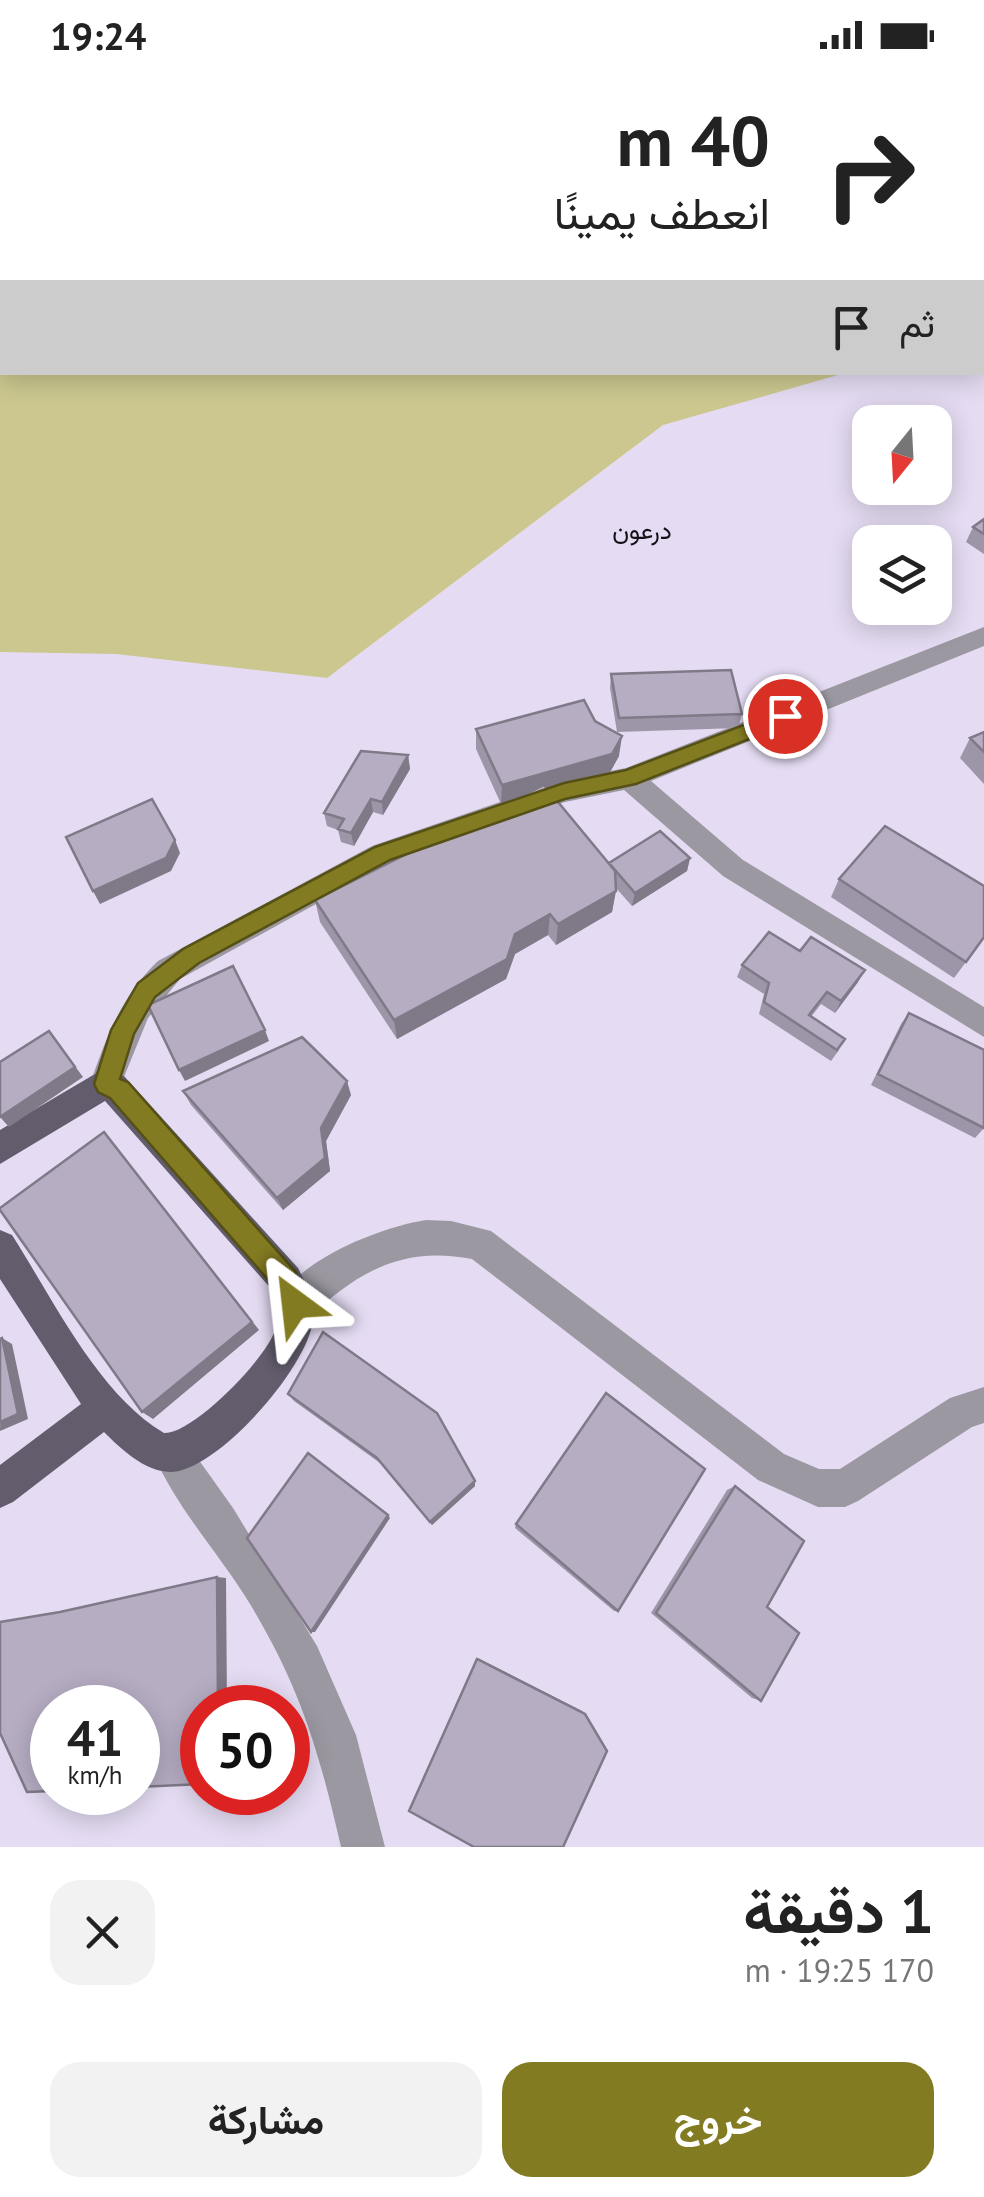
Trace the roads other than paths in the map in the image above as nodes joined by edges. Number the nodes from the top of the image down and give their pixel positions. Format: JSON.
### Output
{"nodes":[{"id":1,"x":984,"y":636,"type":"edge"},
{"id":2,"x":629,"y":778,"type":"junction"},
{"id":3,"x":984,"y":1023,"type":"edge"},
{"id":4,"x":106,"y":1084,"type":"junction"},
{"id":5,"x":0,"y":1148,"type":"edge"},
{"id":6,"x":0,"y":1247,"type":"edge"},
{"id":7,"x":295,"y":1304,"type":"junction"},
{"id":8,"x":984,"y":1406,"type":"edge"},
{"id":9,"x":106,"y":1408,"type":"junction"},
{"id":10,"x":173,"y":1454,"type":"junction"},
{"id":11,"x":0,"y":1489,"type":"edge"},
{"id":12,"x":363,"y":1847,"type":"edge"}],
"edges":[{"from":1,"to":2,"type":"street"},
{"from":2,"to":3,"type":"street"},
{"from":2,"to":4,"type":"street"},
{"from":4,"to":5,"type":"main road"},
{"from":4,"to":7,"type":"main road"},
{"from":6,"to":9,"type":"main road"},
{"from":7,"to":8,"type":"street"},
{"from":7,"to":10,"type":"main road"},
{"from":9,"to":10,"type":"main road"},
{"from":9,"to":11,"type":"main road"},
{"from":10,"to":12,"type":"street"}]}
